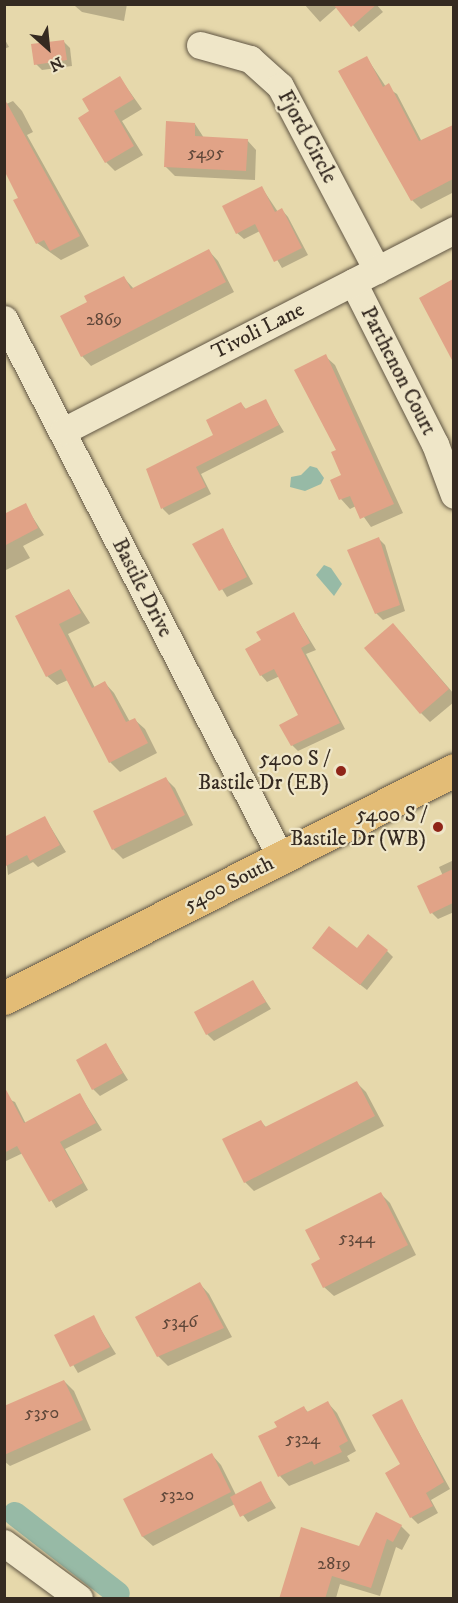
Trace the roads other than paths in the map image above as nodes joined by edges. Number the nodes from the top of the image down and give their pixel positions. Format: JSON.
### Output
{"nodes":[{"id":1,"x":200,"y":45,"type":"dead end"},
{"id":2,"x":453,"y":230,"type":"edge"},
{"id":3,"x":377,"y":270,"type":"junction"},
{"id":4,"x":353,"y":282,"type":"junction"},
{"id":5,"x":4,"y":319,"type":"edge"},
{"id":6,"x":63,"y":431,"type":"junction"},
{"id":7,"x":453,"y":495,"type":"edge"},
{"id":8,"x":453,"y":770,"type":"edge"},
{"id":9,"x":281,"y":858,"type":"junction"},
{"id":10,"x":4,"y":998,"type":"edge"},
{"id":11,"x":4,"y":1543,"type":"edge"},
{"id":12,"x":79,"y":1599,"type":"edge"}],
"edges":[{"from":1,"to":3,"type":"street","name":"Fjord Circle"},
{"from":2,"to":3,"type":"street","name":"Tivoli Lane"},
{"from":3,"to":4,"type":"street","name":"Tivoli Lane"},
{"from":4,"to":6,"type":"street","name":"Tivoli Lane"},
{"from":4,"to":7,"type":"street","name":"Parthenon Court"},
{"from":5,"to":6,"type":"street","name":"Bastile Drive"},
{"from":6,"to":9,"type":"street","name":"Bastile Drive"},
{"from":8,"to":9,"type":"main road","name":"5400 South"},
{"from":9,"to":10,"type":"main road","name":"5400 South"},
{"from":11,"to":12,"type":"street"}]}
